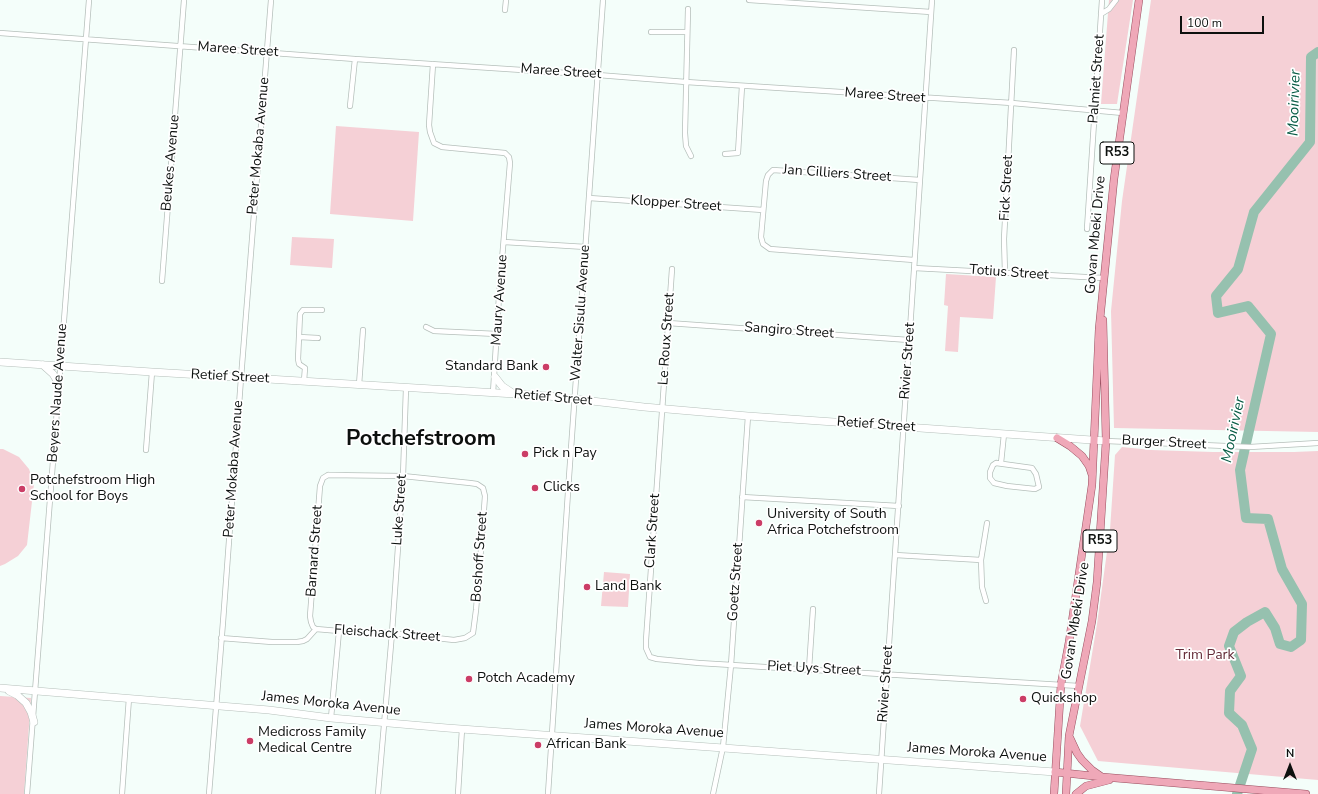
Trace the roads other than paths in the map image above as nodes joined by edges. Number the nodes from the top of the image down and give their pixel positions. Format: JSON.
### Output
{"nodes":[{"id":1,"x":89,"y":0,"type":"edge"},
{"id":2,"x":184,"y":0,"type":"edge"},
{"id":3,"x":271,"y":0,"type":"edge"},
{"id":4,"x":506,"y":0,"type":"edge"},
{"id":5,"x":603,"y":0,"type":"edge"},
{"id":6,"x":749,"y":0,"type":"edge"},
{"id":7,"x":932,"y":0,"type":"edge"},
{"id":8,"x":1102,"y":0,"type":"edge"},
{"id":9,"x":1116,"y":0,"type":"edge"},
{"id":10,"x":1138,"y":0,"type":"edge"},
{"id":11,"x":688,"y":8,"type":"dead end"},
{"id":12,"x":505,"y":10,"type":"dead end"},
{"id":13,"x":931,"y":12,"type":"junction"},
{"id":14,"x":1101,"y":14,"type":"junction"},
{"id":15,"x":651,"y":32,"type":"dead end"},
{"id":16,"x":687,"y":32,"type":"junction"},
{"id":17,"x":0,"y":33,"type":"edge"},
{"id":18,"x":86,"y":39,"type":"junction"},
{"id":19,"x":181,"y":46,"type":"junction"},
{"id":20,"x":1014,"y":50,"type":"dead end"},
{"id":21,"x":267,"y":52,"type":"junction"},
{"id":22,"x":355,"y":59,"type":"junction"},
{"id":23,"x":433,"y":64,"type":"junction"},
{"id":24,"x":598,"y":74,"type":"junction"},
{"id":25,"x":686,"y":82,"type":"junction"},
{"id":26,"x":742,"y":86,"type":"junction"},
{"id":27,"x":925,"y":99,"type":"junction"},
{"id":28,"x":1012,"y":104,"type":"junction"},
{"id":29,"x":350,"y":106,"type":"dead end"},
{"id":30,"x":1095,"y":110,"type":"junction"},
{"id":31,"x":1123,"y":113,"type":"junction"},
{"id":32,"x":725,"y":154,"type":"dead end"},
{"id":33,"x":690,"y":156,"type":"dead end"},
{"id":34,"x":920,"y":180,"type":"junction"},
{"id":35,"x":589,"y":198,"type":"junction"},
{"id":36,"x":763,"y":210,"type":"junction"},
{"id":37,"x":1087,"y":229,"type":"dead end"},
{"id":38,"x":504,"y":242,"type":"junction"},
{"id":39,"x":586,"y":247,"type":"junction"},
{"id":40,"x":914,"y":260,"type":"junction"},
{"id":41,"x":914,"y":268,"type":"junction"},
{"id":42,"x":672,"y":269,"type":"dead end"},
{"id":43,"x":1004,"y":273,"type":"junction"},
{"id":44,"x":1104,"y":278,"type":"junction"},
{"id":45,"x":162,"y":281,"type":"dead end"},
{"id":46,"x":1102,"y":306,"type":"junction"},
{"id":47,"x":322,"y":310,"type":"dead end"},
{"id":48,"x":668,"y":323,"type":"junction"},
{"id":49,"x":426,"y":327,"type":"dead end"},
{"id":50,"x":363,"y":330,"type":"dead end"},
{"id":51,"x":497,"y":334,"type":"junction"},
{"id":52,"x":299,"y":337,"type":"junction"},
{"id":53,"x":318,"y":338,"type":"dead end"},
{"id":54,"x":909,"y":340,"type":"junction"},
{"id":55,"x":0,"y":362,"type":"edge"},
{"id":56,"x":43,"y":365,"type":"junction"},
{"id":57,"x":60,"y":366,"type":"junction"},
{"id":58,"x":152,"y":372,"type":"junction"},
{"id":59,"x":495,"y":377,"type":"junction"},
{"id":60,"x":241,"y":378,"type":"junction"},
{"id":61,"x":304,"y":381,"type":"junction"},
{"id":62,"x":59,"y":384,"type":"junction"},
{"id":63,"x":360,"y":384,"type":"junction"},
{"id":64,"x":406,"y":388,"type":"junction"},
{"id":65,"x":494,"y":392,"type":"junction"},
{"id":66,"x":515,"y":394,"type":"junction"},
{"id":67,"x":574,"y":399,"type":"junction"},
{"id":68,"x":662,"y":408,"type":"junction"},
{"id":69,"x":748,"y":416,"type":"junction"},
{"id":70,"x":903,"y":426,"type":"junction"},
{"id":71,"x":1004,"y":434,"type":"junction"},
{"id":72,"x":1057,"y":438,"type":"junction"},
{"id":73,"x":1094,"y":440,"type":"junction"},
{"id":74,"x":1106,"y":441,"type":"junction"},
{"id":75,"x":1318,"y":442,"type":"edge"},
{"id":76,"x":146,"y":450,"type":"dead end"},
{"id":77,"x":1001,"y":463,"type":"junction"},
{"id":78,"x":403,"y":476,"type":"junction"},
{"id":79,"x":1093,"y":477,"type":"junction"},
{"id":80,"x":742,"y":497,"type":"junction"},
{"id":81,"x":899,"y":506,"type":"junction"},
{"id":82,"x":987,"y":523,"type":"dead end"},
{"id":83,"x":895,"y":554,"type":"junction"},
{"id":84,"x":981,"y":560,"type":"junction"},
{"id":85,"x":986,"y":601,"type":"dead end"},
{"id":86,"x":813,"y":609,"type":"dead end"},
{"id":87,"x":310,"y":616,"type":"joint"},
{"id":88,"x":316,"y":629,"type":"junction"},
{"id":89,"x":339,"y":630,"type":"junction"},
{"id":90,"x":392,"y":633,"type":"junction"},
{"id":91,"x":473,"y":633,"type":"joint"},
{"id":92,"x":222,"y":638,"type":"junction"},
{"id":93,"x":647,"y":654,"type":"joint"},
{"id":94,"x":731,"y":665,"type":"junction"},
{"id":95,"x":809,"y":669,"type":"junction"},
{"id":96,"x":887,"y":673,"type":"junction"},
{"id":97,"x":1061,"y":684,"type":"junction"},
{"id":98,"x":1079,"y":686,"type":"junction"},
{"id":99,"x":3,"y":688,"type":"edge"},
{"id":100,"x":35,"y":692,"type":"junction"},
{"id":101,"x":129,"y":698,"type":"junction"},
{"id":102,"x":216,"y":706,"type":"junction"},
{"id":103,"x":331,"y":718,"type":"junction"},
{"id":104,"x":34,"y":722,"type":"junction"},
{"id":105,"x":384,"y":723,"type":"junction"},
{"id":106,"x":462,"y":729,"type":"junction"},
{"id":107,"x":552,"y":735,"type":"junction"},
{"id":108,"x":1069,"y":736,"type":"junction"},
{"id":109,"x":723,"y":747,"type":"junction"},
{"id":110,"x":881,"y":760,"type":"junction"},
{"id":111,"x":1055,"y":772,"type":"junction"},
{"id":112,"x":1067,"y":772,"type":"junction"},
{"id":113,"x":1103,"y":778,"type":"junction"},
{"id":114,"x":1116,"y":778,"type":"junction"},
{"id":115,"x":28,"y":794,"type":"edge"},
{"id":116,"x":122,"y":794,"type":"edge"},
{"id":117,"x":209,"y":794,"type":"edge"},
{"id":118,"x":378,"y":794,"type":"edge"},
{"id":119,"x":458,"y":794,"type":"edge"},
{"id":120,"x":548,"y":794,"type":"edge"},
{"id":121,"x":713,"y":794,"type":"edge"},
{"id":122,"x":879,"y":794,"type":"edge"},
{"id":123,"x":1054,"y":794,"type":"edge"},
{"id":124,"x":1066,"y":794,"type":"edge"},
{"id":125,"x":1076,"y":794,"type":"edge"},
{"id":126,"x":1306,"y":794,"type":"edge"}],
"edges":[{"from":1,"to":18,"type":"street","name":"Beyers Naude Avenue"},
{"from":2,"to":19,"type":"street","name":"Beukes Avenue"},
{"from":3,"to":21,"type":"street","name":"Peter Mokaba Avenue"},
{"from":4,"to":12,"type":"street"},
{"from":5,"to":24,"type":"street","name":"Walter Sisulu Avenue"},
{"from":6,"to":13,"type":"street"},
{"from":7,"to":13,"type":"street","name":"Rivier Street"},
{"from":8,"to":14,"type":"street","name":"Palmiet Street"},
{"from":9,"to":14,"type":"street"},
{"from":10,"to":31,"type":"main road","name":"Govan Mbeki Drive","number":"R53"},
{"from":11,"to":16,"type":"street"},
{"from":13,"to":27,"type":"street","name":"Rivier Street"},
{"from":14,"to":30,"type":"street","name":"Palmiet Street"},
{"from":15,"to":16,"type":"street"},
{"from":16,"to":25,"type":"street"},
{"from":17,"to":18,"type":"street","name":"Maree Street"},
{"from":18,"to":19,"type":"street","name":"Maree Street"},
{"from":18,"to":57,"type":"street","name":"Beyers Naude Avenue"},
{"from":19,"to":21,"type":"street","name":"Maree Street"},
{"from":19,"to":45,"type":"street","name":"Beukes Avenue"},
{"from":20,"to":28,"type":"street","name":"Fick Street"},
{"from":21,"to":22,"type":"street","name":"Maree Street"},
{"from":21,"to":60,"type":"street","name":"Peter Mokaba Avenue"},
{"from":22,"to":23,"type":"street","name":"Maree Street"},
{"from":22,"to":29,"type":"street"},
{"from":23,"to":24,"type":"street","name":"Maree Street"},
{"from":23,"to":38,"type":"street"},
{"from":24,"to":25,"type":"street","name":"Maree Street"},
{"from":24,"to":35,"type":"street","name":"Walter Sisulu Avenue"},
{"from":25,"to":26,"type":"street","name":"Maree Street"},
{"from":25,"to":33,"type":"street"},
{"from":26,"to":27,"type":"street","name":"Maree Street"},
{"from":26,"to":32,"type":"street"},
{"from":27,"to":28,"type":"street","name":"Maree Street"},
{"from":27,"to":34,"type":"street","name":"Rivier Street"},
{"from":28,"to":30,"type":"street","name":"Maree Street"},
{"from":28,"to":43,"type":"street","name":"Fick Street"},
{"from":30,"to":31,"type":"street","name":"Maree Street"},
{"from":30,"to":37,"type":"street","name":"Palmiet Street"},
{"from":31,"to":44,"type":"main road","name":"Govan Mbeki Drive","number":"R53"},
{"from":34,"to":36,"type":"street","name":"Jan Cilliers Street"},
{"from":34,"to":40,"type":"street","name":"Rivier Street"},
{"from":35,"to":36,"type":"street","name":"Klopper Street"},
{"from":35,"to":39,"type":"street","name":"Walter Sisulu Avenue"},
{"from":36,"to":40,"type":"street"},
{"from":38,"to":39,"type":"street","name":"Maury Avenue"},
{"from":38,"to":51,"type":"street","name":"Maury Avenue"},
{"from":39,"to":67,"type":"street","name":"Walter Sisulu Avenue"},
{"from":40,"to":41,"type":"street","name":"Rivier Street"},
{"from":41,"to":43,"type":"street","name":"Totius Street"},
{"from":41,"to":54,"type":"street","name":"Rivier Street"},
{"from":42,"to":48,"type":"street","name":"Le Roux Street"},
{"from":43,"to":44,"type":"street","name":"Totius Street"},
{"from":44,"to":46,"type":"main road","name":"Govan Mbeki Drive","number":"R53"},
{"from":46,"to":73,"type":"main road","name":"Govan Mbeki Drive","number":"R53"},
{"from":46,"to":74,"type":"main road","name":"Govan Mbeki Drive","number":"R53"},
{"from":47,"to":52,"type":"street"},
{"from":48,"to":54,"type":"street","name":"Sangiro Street"},
{"from":48,"to":68,"type":"street","name":"Le Roux Street"},
{"from":49,"to":51,"type":"street"},
{"from":50,"to":63,"type":"street"},
{"from":51,"to":59,"type":"street","name":"Maury Avenue"},
{"from":52,"to":53,"type":"street"},
{"from":52,"to":61,"type":"street"},
{"from":54,"to":70,"type":"street","name":"Rivier Street"},
{"from":55,"to":56,"type":"street","name":"Retief Street"},
{"from":56,"to":57,"type":"street","name":"Retief Street"},
{"from":56,"to":62,"type":"street"},
{"from":57,"to":58,"type":"street","name":"Retief Street"},
{"from":57,"to":62,"type":"street","name":"Beyers Naude Avenue"},
{"from":58,"to":60,"type":"street","name":"Retief Street"},
{"from":58,"to":76,"type":"street"},
{"from":59,"to":65,"type":"street","name":"Maury Avenue"},
{"from":59,"to":66,"type":"street"},
{"from":60,"to":61,"type":"street","name":"Retief Street"},
{"from":60,"to":92,"type":"street","name":"Peter Mokaba Avenue"},
{"from":61,"to":63,"type":"street","name":"Retief Street"},
{"from":62,"to":100,"type":"street","name":"Beyers Naude Avenue"},
{"from":63,"to":64,"type":"street","name":"Retief Street"},
{"from":64,"to":65,"type":"street","name":"Retief Street"},
{"from":64,"to":78,"type":"street","name":"Luke Street"},
{"from":65,"to":66,"type":"street","name":"Retief Street"},
{"from":66,"to":67,"type":"street","name":"Retief Street"},
{"from":67,"to":68,"type":"street","name":"Retief Street"},
{"from":67,"to":107,"type":"street","name":"Walter Sisulu Avenue"},
{"from":68,"to":69,"type":"street","name":"Retief Street"},
{"from":68,"to":93,"type":"street","name":"Clark Street"},
{"from":69,"to":70,"type":"street","name":"Retief Street"},
{"from":69,"to":80,"type":"street","name":"Goetz Street"},
{"from":70,"to":71,"type":"street","name":"Retief Street"},
{"from":70,"to":81,"type":"street","name":"Rivier Street"},
{"from":71,"to":72,"type":"street","name":"Retief Street"},
{"from":71,"to":77,"type":"street"},
{"from":72,"to":73,"type":"street","name":"Retief Street"},
{"from":72,"to":79,"type":"main road"},
{"from":73,"to":74,"type":"street","name":"Retief Street"},
{"from":73,"to":79,"type":"main road","name":"Govan Mbeki Drive","number":"R53"},
{"from":74,"to":75,"type":"street","name":"Burger Street"},
{"from":74,"to":98,"type":"main road","name":"Govan Mbeki Drive","number":"R53"},
{"from":77,"to":77,"type":"street"},
{"from":78,"to":87,"type":"street","name":"Barnard Street"},
{"from":78,"to":90,"type":"street","name":"Luke Street"},
{"from":78,"to":91,"type":"street","name":"Boshoff Street"},
{"from":79,"to":97,"type":"main road","name":"Govan Mbeki Drive","number":"R53"},
{"from":80,"to":81,"type":"street"},
{"from":80,"to":94,"type":"street","name":"Goetz Street"},
{"from":81,"to":83,"type":"street","name":"Rivier Street"},
{"from":82,"to":84,"type":"street"},
{"from":83,"to":84,"type":"street"},
{"from":83,"to":96,"type":"street","name":"Rivier Street"},
{"from":84,"to":85,"type":"street"},
{"from":86,"to":95,"type":"street"},
{"from":87,"to":88,"type":"street","name":"Fleischack Street"},
{"from":88,"to":89,"type":"street","name":"Fleischack Street"},
{"from":88,"to":92,"type":"street"},
{"from":89,"to":90,"type":"street","name":"Fleischack Street"},
{"from":89,"to":103,"type":"street"},
{"from":90,"to":91,"type":"street","name":"Fleischack Street"},
{"from":90,"to":105,"type":"street","name":"Luke Street"},
{"from":92,"to":102,"type":"street","name":"Peter Mokaba Avenue"},
{"from":93,"to":94,"type":"street","name":"Piet Uys Street"},
{"from":94,"to":95,"type":"street","name":"Piet Uys Street"},
{"from":94,"to":109,"type":"street","name":"Goetz Street"},
{"from":95,"to":96,"type":"street","name":"Piet Uys Street"},
{"from":96,"to":97,"type":"street","name":"Piet Uys Street"},
{"from":96,"to":110,"type":"street","name":"Rivier Street"},
{"from":97,"to":98,"type":"street","name":"Piet Uys Street"},
{"from":97,"to":111,"type":"main road","name":"Govan Mbeki Drive","number":"R53"},
{"from":98,"to":108,"type":"main road","name":"Govan Mbeki Drive","number":"R53"},
{"from":99,"to":100,"type":"street","name":"James Moroka Avenue"},
{"from":99,"to":104,"type":"street"},
{"from":100,"to":101,"type":"street","name":"James Moroka Avenue"},
{"from":100,"to":104,"type":"street","name":"Beyers Naude Avenue"},
{"from":101,"to":102,"type":"street","name":"James Moroka Avenue"},
{"from":101,"to":116,"type":"street"},
{"from":102,"to":103,"type":"street","name":"James Moroka Avenue"},
{"from":102,"to":117,"type":"street","name":"Peter Mokaba Avenue"},
{"from":103,"to":105,"type":"street","name":"James Moroka Avenue"},
{"from":104,"to":115,"type":"street","name":"Beyers Naude Avenue"},
{"from":105,"to":106,"type":"street","name":"James Moroka Avenue"},
{"from":105,"to":118,"type":"street","name":"Luke Street"},
{"from":106,"to":107,"type":"street","name":"James Moroka Avenue"},
{"from":106,"to":119,"type":"street"},
{"from":107,"to":109,"type":"street","name":"James Moroka Avenue"},
{"from":107,"to":120,"type":"street","name":"Walter Sisulu Avenue"},
{"from":108,"to":112,"type":"main road","name":"Govan Mbeki Drive","number":"R53"},
{"from":108,"to":113,"type":"main road"},
{"from":109,"to":110,"type":"street","name":"James Moroka Avenue"},
{"from":109,"to":121,"type":"street","name":"Goetz Street"},
{"from":110,"to":111,"type":"street","name":"James Moroka Avenue"},
{"from":110,"to":122,"type":"street","name":"Rivier Street"},
{"from":111,"to":112,"type":"main road","name":"James Moroka Avenue"},
{"from":111,"to":123,"type":"main road","name":"Govan Mbeki Drive","number":"R53"},
{"from":112,"to":113,"type":"main road","name":"James Moroka Avenue"},
{"from":112,"to":124,"type":"main road","name":"Govan Mbeki Drive","number":"R53"},
{"from":113,"to":114,"type":"main road","name":"James Moroka Avenue"},
{"from":114,"to":125,"type":"main road"},
{"from":114,"to":126,"type":"main road","name":"James Moroka Avenue"}]}
